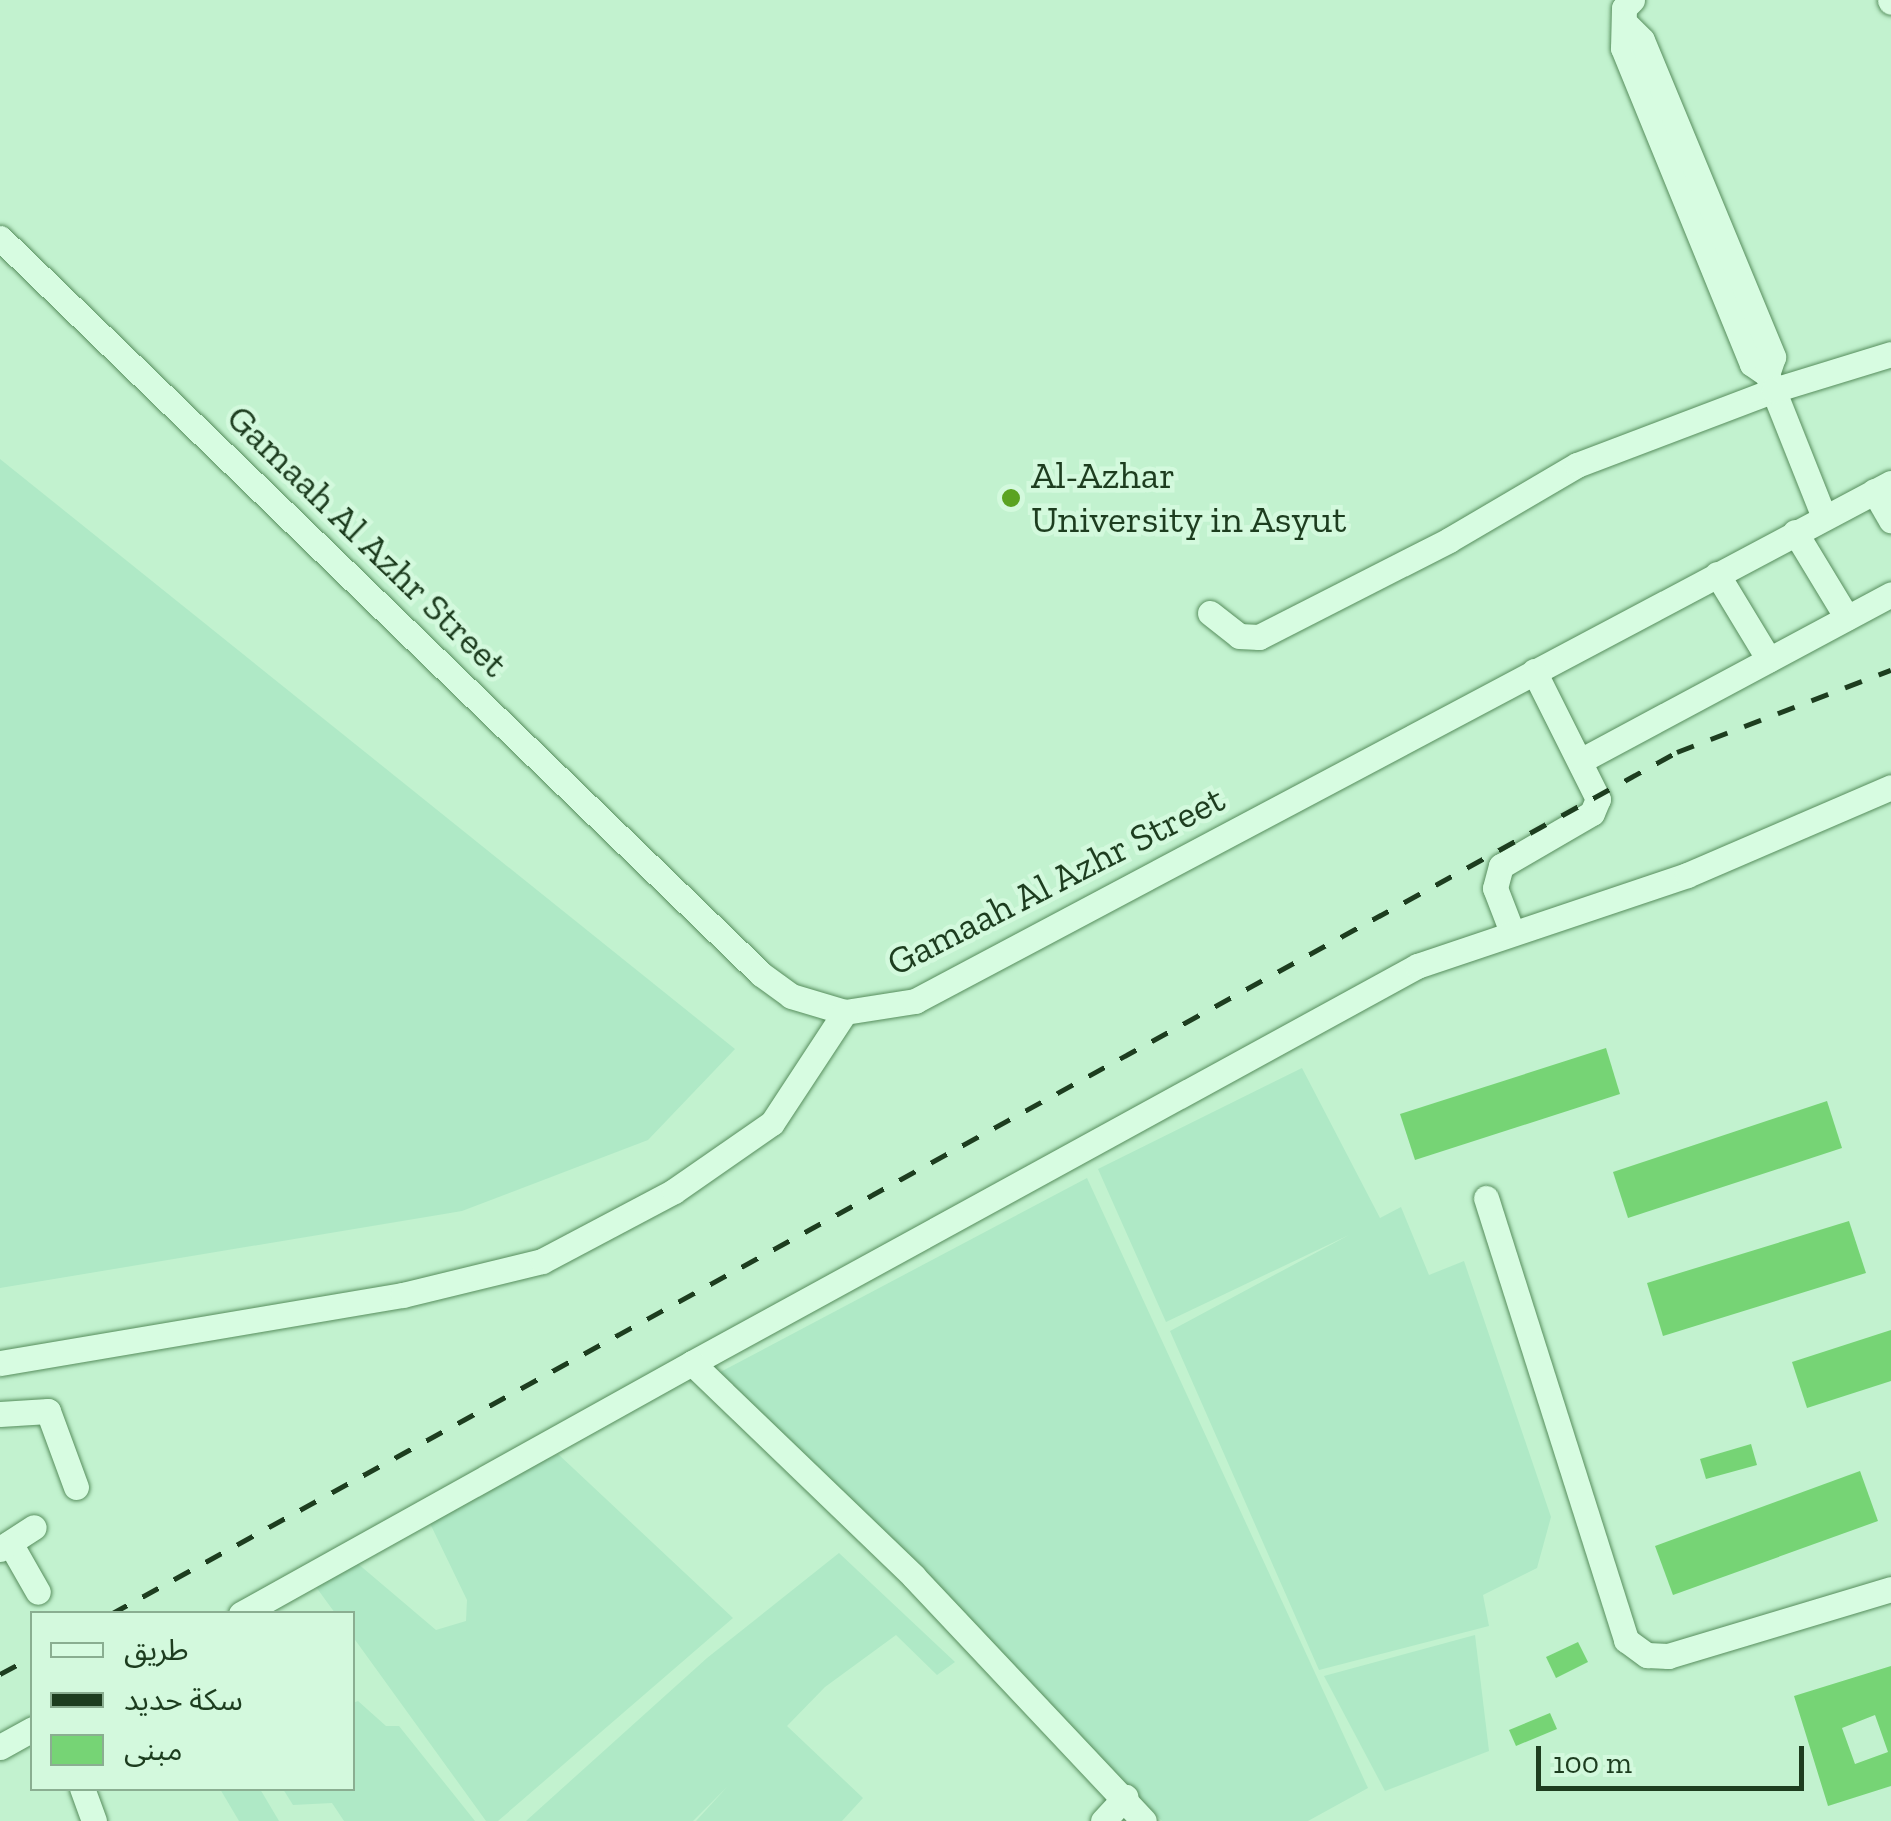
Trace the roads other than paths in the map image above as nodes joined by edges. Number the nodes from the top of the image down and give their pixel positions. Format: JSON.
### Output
{"nodes":[{"id":1,"x":1628,"y":11,"type":"edge"},
{"id":2,"x":0,"y":238,"type":"edge"},
{"id":3,"x":1891,"y":354,"type":"edge"},
{"id":4,"x":1771,"y":382,"type":"junction"},
{"id":5,"x":1883,"y":487,"type":"edge"},
{"id":6,"x":1824,"y":517,"type":"junction"},
{"id":7,"x":1891,"y":520,"type":"edge"},
{"id":8,"x":1795,"y":532,"type":"junction"},
{"id":9,"x":1716,"y":574,"type":"junction"},
{"id":10,"x":1891,"y":594,"type":"edge"},
{"id":11,"x":1210,"y":613,"type":"dead end"},
{"id":12,"x":1846,"y":618,"type":"junction"},
{"id":13,"x":1769,"y":660,"type":"junction"},
{"id":14,"x":1534,"y":671,"type":"junction"},
{"id":15,"x":1580,"y":762,"type":"junction"},
{"id":16,"x":1891,"y":786,"type":"edge"},
{"id":17,"x":1512,"y":932,"type":"junction"},
{"id":18,"x":846,"y":1012,"type":"junction"},
{"id":19,"x":1486,"y":1198,"type":"dead end"},
{"id":20,"x":0,"y":1363,"type":"edge"},
{"id":21,"x":692,"y":1364,"type":"junction"},
{"id":22,"x":0,"y":1414,"type":"edge"},
{"id":23,"x":76,"y":1486,"type":"dead end"},
{"id":24,"x":34,"y":1527,"type":"dead end"},
{"id":25,"x":5,"y":1546,"type":"edge"},
{"id":26,"x":1891,"y":1590,"type":"edge"},
{"id":27,"x":38,"y":1592,"type":"dead end"},
{"id":28,"x":246,"y":1611,"type":"edge"},
{"id":29,"x":30,"y":1730,"type":"edge"},
{"id":30,"x":0,"y":1747,"type":"edge"},
{"id":31,"x":83,"y":1791,"type":"edge"},
{"id":32,"x":1124,"y":1798,"type":"junction"},
{"id":33,"x":94,"y":1821,"type":"edge"},
{"id":34,"x":1103,"y":1821,"type":"edge"},
{"id":35,"x":1144,"y":1821,"type":"edge"}],
"edges":[{"from":1,"to":4,"type":"street"},
{"from":2,"to":18,"type":"street","name":"Gamaah Al Azhr Street"},
{"from":3,"to":4,"type":"street"},
{"from":4,"to":6,"type":"street"},
{"from":4,"to":11,"type":"street"},
{"from":5,"to":6,"type":"street","name":"Gamaah Al Azhr Street"},
{"from":5,"to":7,"type":"street"},
{"from":6,"to":8,"type":"street","name":"Gamaah Al Azhr Street"},
{"from":8,"to":9,"type":"street","name":"Gamaah Al Azhr Street"},
{"from":8,"to":12,"type":"street"},
{"from":9,"to":13,"type":"street"},
{"from":9,"to":14,"type":"street","name":"Gamaah Al Azhr Street"},
{"from":10,"to":12,"type":"street"},
{"from":12,"to":13,"type":"street"},
{"from":13,"to":15,"type":"street"},
{"from":14,"to":15,"type":"street"},
{"from":14,"to":18,"type":"street","name":"Gamaah Al Azhr Street"},
{"from":15,"to":17,"type":"street"},
{"from":16,"to":17,"type":"street"},
{"from":17,"to":21,"type":"street"},
{"from":18,"to":20,"type":"street"},
{"from":19,"to":26,"type":"street"},
{"from":21,"to":28,"type":"street"},
{"from":21,"to":32,"type":"street"},
{"from":22,"to":23,"type":"street"},
{"from":24,"to":25,"type":"street"},
{"from":25,"to":27,"type":"street"},
{"from":29,"to":30,"type":"street"},
{"from":31,"to":33,"type":"street"},
{"from":32,"to":34,"type":"street"},
{"from":32,"to":35,"type":"street"}]}
